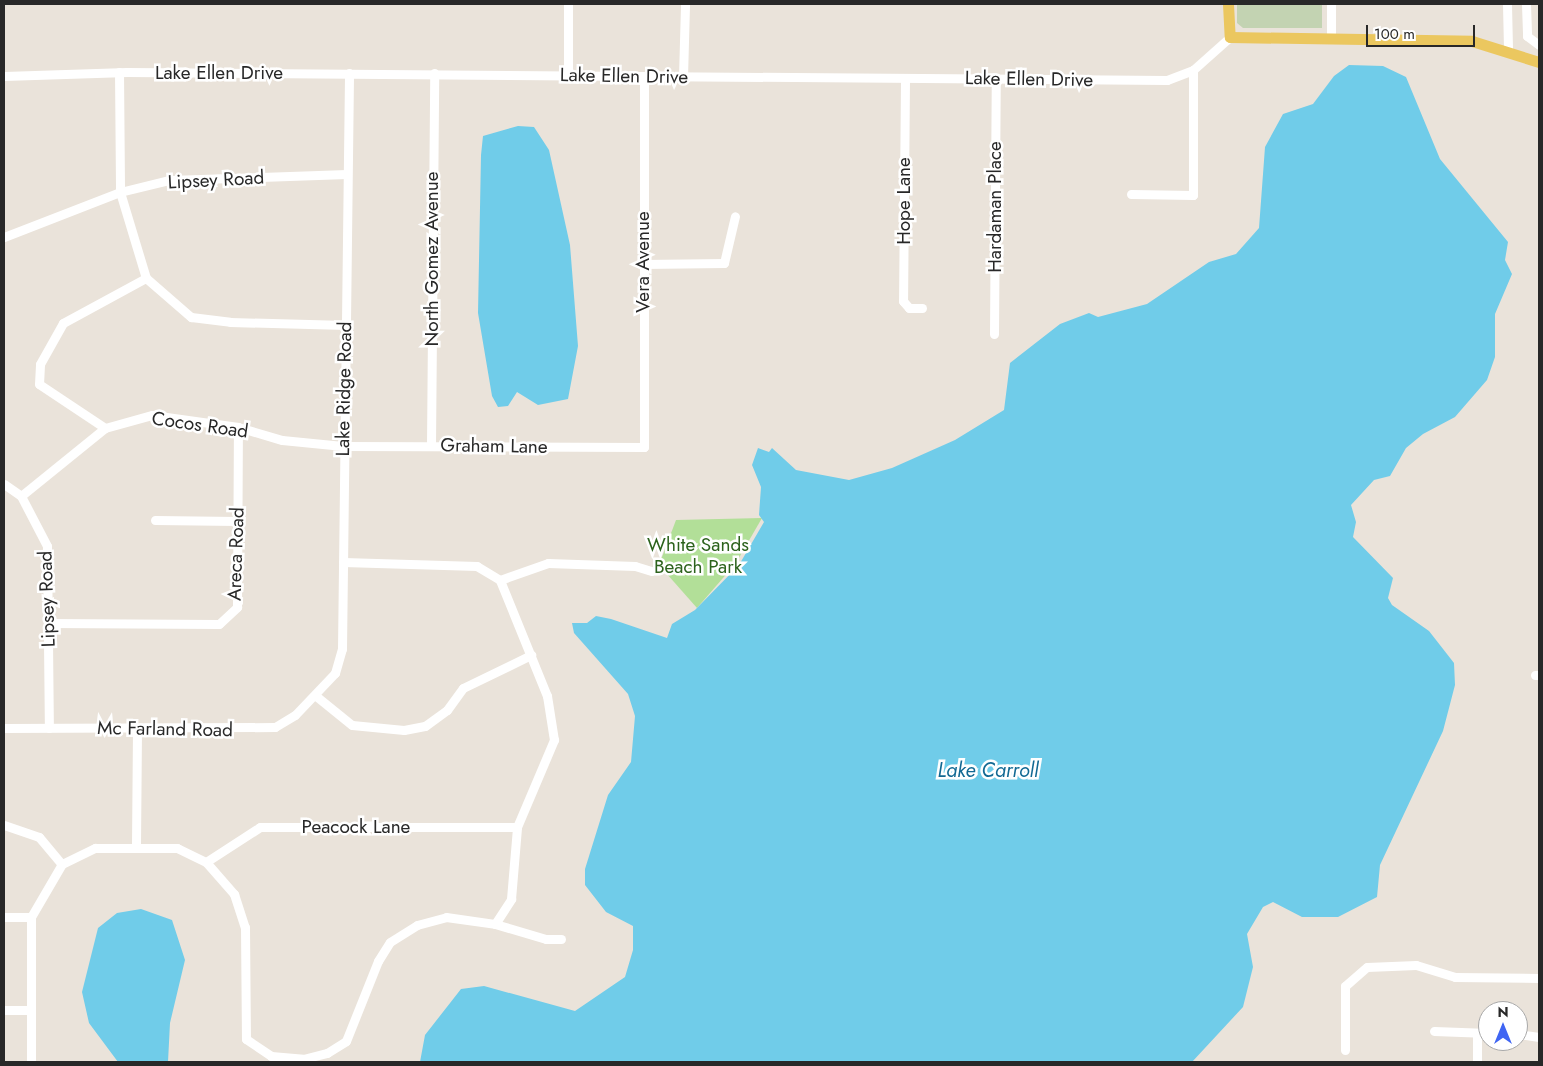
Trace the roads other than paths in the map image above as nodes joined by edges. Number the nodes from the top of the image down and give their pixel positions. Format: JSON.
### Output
{"nodes":[{"id":1,"x":568,"y":4,"type":"edge"},
{"id":2,"x":685,"y":4,"type":"edge"},
{"id":3,"x":1228,"y":4,"type":"edge"},
{"id":4,"x":1331,"y":4,"type":"edge"},
{"id":5,"x":1507,"y":4,"type":"edge"},
{"id":6,"x":1526,"y":4,"type":"edge"},
{"id":7,"x":1230,"y":37,"type":"junction"},
{"id":8,"x":1331,"y":38,"type":"junction"},
{"id":9,"x":1539,"y":45,"type":"edge"},
{"id":10,"x":1508,"y":49,"type":"junction"},
{"id":11,"x":1539,"y":62,"type":"edge"},
{"id":12,"x":1193,"y":70,"type":"junction"},
{"id":13,"x":120,"y":72,"type":"junction"},
{"id":14,"x":434,"y":73,"type":"junction"},
{"id":15,"x":348,"y":74,"type":"junction"},
{"id":16,"x":568,"y":74,"type":"junction"},
{"id":17,"x":4,"y":76,"type":"edge"},
{"id":18,"x":644,"y":76,"type":"junction"},
{"id":19,"x":684,"y":77,"type":"junction"},
{"id":20,"x":905,"y":78,"type":"junction"},
{"id":21,"x":996,"y":79,"type":"junction"},
{"id":22,"x":347,"y":174,"type":"junction"},
{"id":23,"x":120,"y":192,"type":"junction"},
{"id":24,"x":1131,"y":194,"type":"dead end"},
{"id":25,"x":734,"y":216,"type":"dead end"},
{"id":26,"x":4,"y":237,"type":"edge"},
{"id":27,"x":643,"y":264,"type":"junction"},
{"id":28,"x":146,"y":278,"type":"junction"},
{"id":29,"x":922,"y":308,"type":"dead end"},
{"id":30,"x":346,"y":324,"type":"junction"},
{"id":31,"x":994,"y":334,"type":"dead end"},
{"id":32,"x":238,"y":427,"type":"junction"},
{"id":33,"x":105,"y":428,"type":"junction"},
{"id":34,"x":431,"y":445,"type":"junction"},
{"id":35,"x":343,"y":446,"type":"junction"},
{"id":36,"x":644,"y":447,"type":"joint"},
{"id":37,"x":4,"y":484,"type":"edge"},
{"id":38,"x":21,"y":496,"type":"junction"},
{"id":39,"x":155,"y":520,"type":"dead end"},
{"id":40,"x":237,"y":521,"type":"junction"},
{"id":41,"x":343,"y":562,"type":"junction"},
{"id":42,"x":651,"y":571,"type":"dead end"},
{"id":43,"x":500,"y":580,"type":"junction"},
{"id":44,"x":49,"y":623,"type":"junction"},
{"id":45,"x":531,"y":655,"type":"junction"},
{"id":46,"x":316,"y":696,"type":"junction"},
{"id":47,"x":4,"y":728,"type":"edge"},
{"id":48,"x":49,"y":728,"type":"junction"},
{"id":49,"x":137,"y":728,"type":"junction"},
{"id":50,"x":4,"y":825,"type":"edge"},
{"id":51,"x":517,"y":827,"type":"junction"},
{"id":52,"x":136,"y":845,"type":"junction"},
{"id":53,"x":206,"y":862,"type":"junction"},
{"id":54,"x":62,"y":864,"type":"junction"},
{"id":55,"x":4,"y":917,"type":"edge"},
{"id":56,"x":31,"y":917,"type":"junction"},
{"id":57,"x":495,"y":924,"type":"junction"},
{"id":58,"x":561,"y":939,"type":"dead end"},
{"id":59,"x":1539,"y":978,"type":"edge"},
{"id":60,"x":4,"y":1010,"type":"edge"},
{"id":61,"x":30,"y":1010,"type":"junction"},
{"id":62,"x":1434,"y":1031,"type":"dead end"},
{"id":63,"x":1477,"y":1034,"type":"joint"},
{"id":64,"x":1345,"y":1050,"type":"dead end"},
{"id":65,"x":31,"y":1062,"type":"edge"},
{"id":66,"x":1478,"y":1062,"type":"edge"}],
"edges":[{"from":1,"to":16,"type":"street"},
{"from":2,"to":19,"type":"street"},
{"from":3,"to":7,"type":"main road"},
{"from":4,"to":8,"type":"street"},
{"from":5,"to":10,"type":"street"},
{"from":6,"to":9,"type":"street"},
{"from":7,"to":8,"type":"main road"},
{"from":7,"to":12,"type":"street","name":"Lake Ellen Drive"},
{"from":8,"to":10,"type":"main road"},
{"from":10,"to":11,"type":"main road"},
{"from":12,"to":21,"type":"street","name":"Lake Ellen Drive"},
{"from":12,"to":24,"type":"street"},
{"from":13,"to":15,"type":"street","name":"Lake Ellen Drive"},
{"from":13,"to":17,"type":"street","name":"Lake Ellen Drive"},
{"from":13,"to":23,"type":"street"},
{"from":14,"to":15,"type":"street","name":"Lake Ellen Drive"},
{"from":14,"to":16,"type":"street","name":"Lake Ellen Drive"},
{"from":14,"to":34,"type":"street","name":"North Gomez Avenue"},
{"from":15,"to":22,"type":"street","name":"Lake Ridge Road"},
{"from":16,"to":18,"type":"street","name":"Lake Ellen Drive"},
{"from":18,"to":19,"type":"street","name":"Lake Ellen Drive"},
{"from":18,"to":27,"type":"street","name":"Vera Avenue"},
{"from":19,"to":20,"type":"street","name":"Lake Ellen Drive"},
{"from":20,"to":21,"type":"street","name":"Lake Ellen Drive"},
{"from":20,"to":29,"type":"street","name":"Hope Lane"},
{"from":21,"to":31,"type":"street","name":"Hardaman Place"},
{"from":22,"to":23,"type":"street","name":"Lipsey Road"},
{"from":22,"to":30,"type":"street","name":"Lake Ridge Road"},
{"from":23,"to":26,"type":"street","name":"Lipsey Road"},
{"from":23,"to":28,"type":"street"},
{"from":25,"to":27,"type":"street"},
{"from":27,"to":36,"type":"street","name":"Vera Avenue"},
{"from":28,"to":30,"type":"street"},
{"from":28,"to":33,"type":"street"},
{"from":30,"to":35,"type":"street","name":"Lake Ridge Road"},
{"from":32,"to":33,"type":"street","name":"Cocos Road"},
{"from":32,"to":35,"type":"street","name":"Cocos Road"},
{"from":32,"to":40,"type":"street","name":"Areca Road"},
{"from":33,"to":38,"type":"street","name":"Cocos Road"},
{"from":34,"to":35,"type":"street","name":"Graham Lane"},
{"from":34,"to":36,"type":"street","name":"Graham Lane"},
{"from":35,"to":41,"type":"street","name":"Lake Ridge Road"},
{"from":37,"to":38,"type":"street","name":"Lipsey Road"},
{"from":38,"to":44,"type":"street","name":"Lipsey Road"},
{"from":39,"to":40,"type":"street"},
{"from":40,"to":44,"type":"street","name":"Areca Road"},
{"from":41,"to":43,"type":"street"},
{"from":41,"to":46,"type":"street","name":"Lake Ridge Road"},
{"from":42,"to":43,"type":"street"},
{"from":43,"to":45,"type":"street"},
{"from":44,"to":48,"type":"street","name":"Lipsey Road"},
{"from":45,"to":46,"type":"street"},
{"from":45,"to":51,"type":"street"},
{"from":46,"to":49,"type":"street","name":"Mc Farland Road"},
{"from":47,"to":48,"type":"street","name":"Mc Farland Road"},
{"from":48,"to":49,"type":"street","name":"Mc Farland Road"},
{"from":49,"to":52,"type":"street"},
{"from":50,"to":54,"type":"street"},
{"from":51,"to":53,"type":"street","name":"Peacock Lane"},
{"from":51,"to":57,"type":"street"},
{"from":52,"to":53,"type":"street"},
{"from":52,"to":54,"type":"street"},
{"from":53,"to":57,"type":"street"},
{"from":54,"to":56,"type":"street"},
{"from":55,"to":56,"type":"street"},
{"from":56,"to":61,"type":"street"},
{"from":57,"to":58,"type":"street"},
{"from":59,"to":64,"type":"street"},
{"from":60,"to":61,"type":"street"},
{"from":61,"to":65,"type":"street"},
{"from":62,"to":63,"type":"street"},
{"from":63,"to":66,"type":"street"}]}
